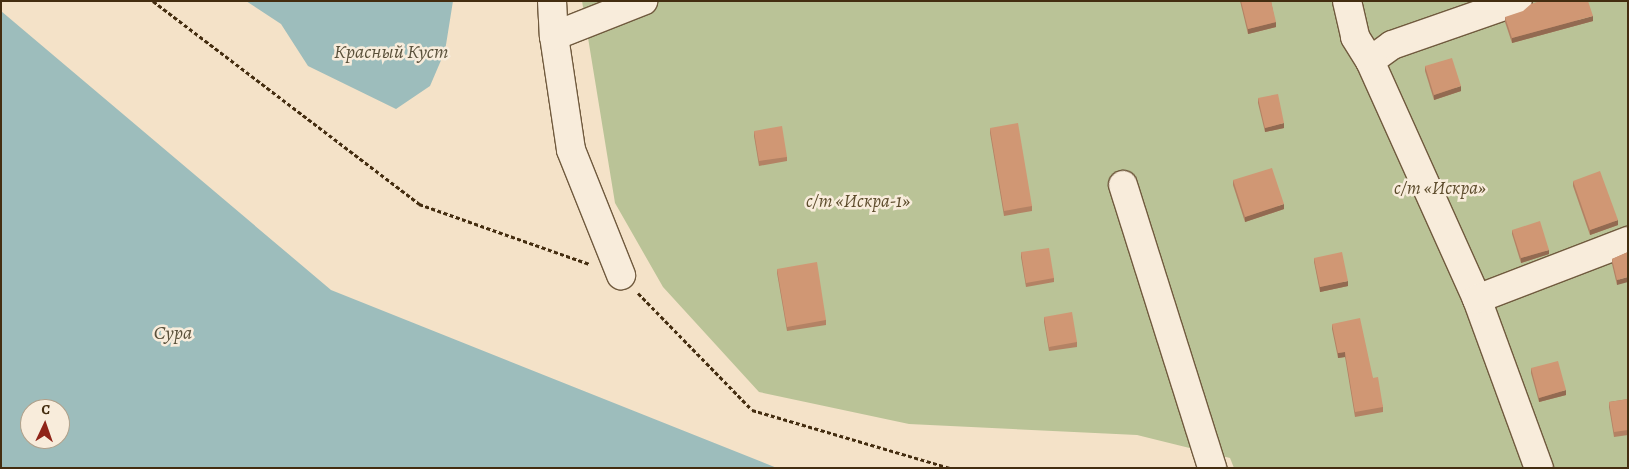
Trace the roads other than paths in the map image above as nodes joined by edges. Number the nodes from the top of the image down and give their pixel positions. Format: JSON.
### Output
{"nodes":[{"id":1,"x":552,"y":1,"type":"edge"},
{"id":2,"x":643,"y":1,"type":"edge"},
{"id":3,"x":1347,"y":1,"type":"edge"},
{"id":4,"x":1518,"y":1,"type":"edge"},
{"id":5,"x":554,"y":36,"type":"junction"},
{"id":6,"x":1370,"y":61,"type":"junction"},
{"id":7,"x":1123,"y":185,"type":"dead end"},
{"id":8,"x":1628,"y":241,"type":"edge"},
{"id":9,"x":620,"y":275,"type":"road end"},
{"id":10,"x":1477,"y":299,"type":"junction"},
{"id":11,"x":1212,"y":468,"type":"edge"},
{"id":12,"x":1539,"y":468,"type":"edge"}],
"edges":[{"from":1,"to":5,"type":"street"},
{"from":2,"to":5,"type":"street"},
{"from":3,"to":6,"type":"street"},
{"from":4,"to":6,"type":"street"},
{"from":5,"to":9,"type":"street"},
{"from":6,"to":10,"type":"street"},
{"from":7,"to":11,"type":"street"},
{"from":8,"to":10,"type":"street"},
{"from":10,"to":12,"type":"street"}]}
